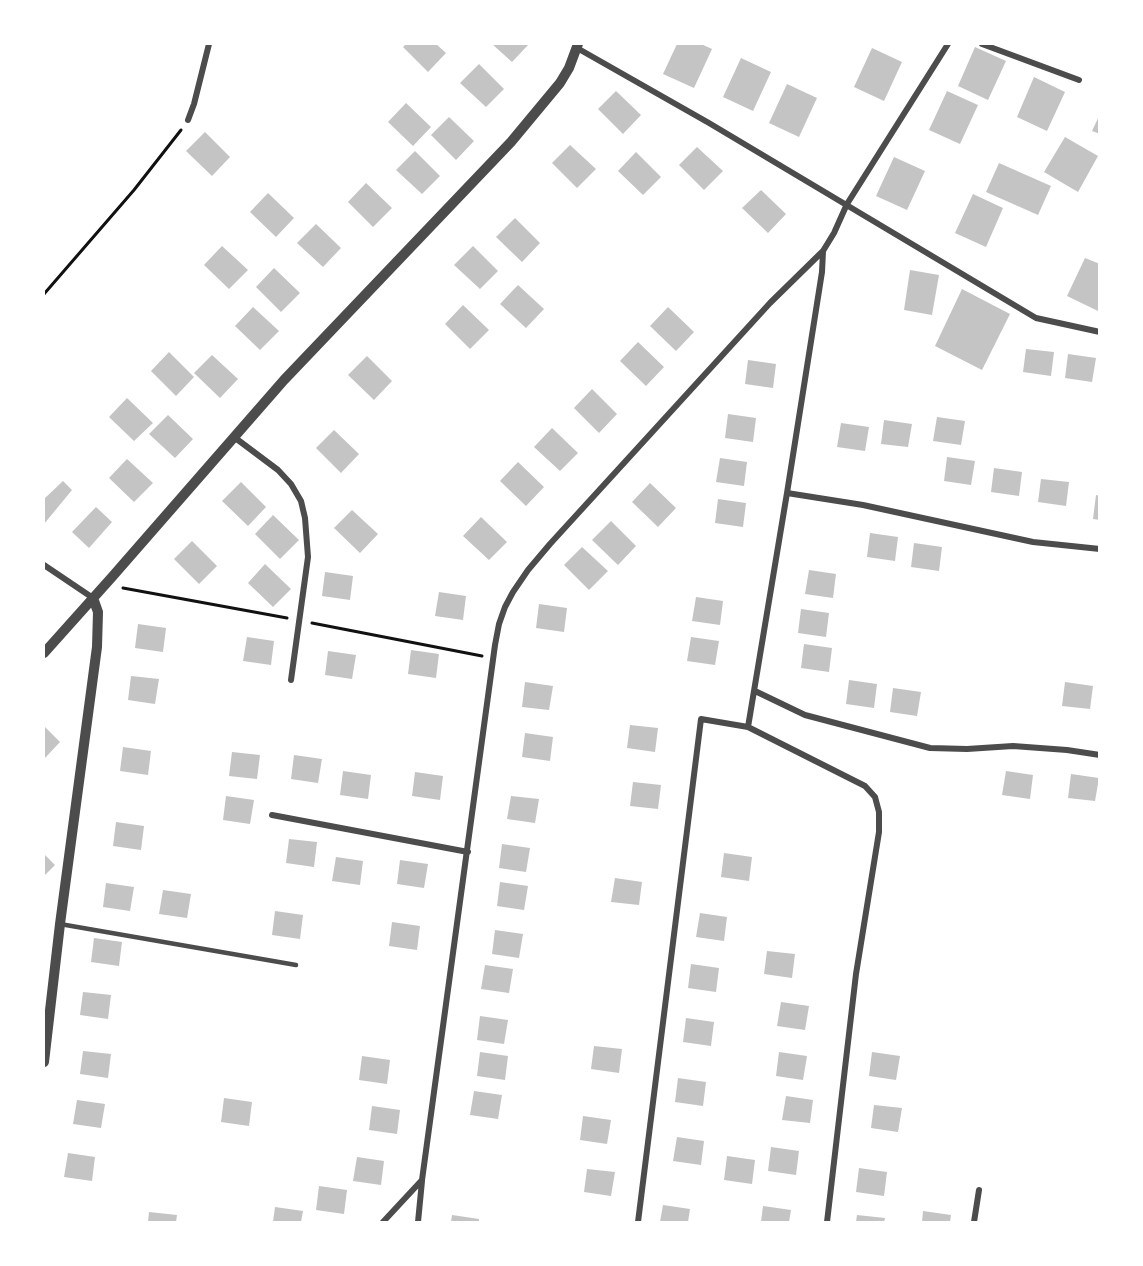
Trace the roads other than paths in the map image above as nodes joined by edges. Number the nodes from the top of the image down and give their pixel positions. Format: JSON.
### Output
{"nodes":[{"id":1,"x":208,"y":44,"type":"edge"},
{"id":2,"x":948,"y":44,"type":"edge"},
{"id":3,"x":982,"y":44,"type":"edge"},
{"id":4,"x":577,"y":46,"type":"edge"},
{"id":5,"x":1079,"y":80,"type":"dead end"},
{"id":6,"x":188,"y":120,"type":"road end"},
{"id":7,"x":848,"y":204,"type":"junction"},
{"id":8,"x":823,"y":251,"type":"junction"},
{"id":9,"x":1100,"y":332,"type":"edge"},
{"id":10,"x":234,"y":437,"type":"junction"},
{"id":11,"x":787,"y":493,"type":"junction"},
{"id":12,"x":1100,"y":549,"type":"edge"},
{"id":13,"x":44,"y":565,"type":"edge"},
{"id":14,"x":93,"y":598,"type":"junction"},
{"id":15,"x":44,"y":652,"type":"edge"},
{"id":16,"x":291,"y":680,"type":"dead end"},
{"id":17,"x":755,"y":691,"type":"junction"},
{"id":18,"x":748,"y":727,"type":"junction"},
{"id":19,"x":1100,"y":755,"type":"edge"},
{"id":20,"x":272,"y":815,"type":"dead end"},
{"id":21,"x":468,"y":852,"type":"junction"},
{"id":22,"x":60,"y":924,"type":"junction"},
{"id":23,"x":296,"y":965,"type":"dead end"},
{"id":24,"x":44,"y":1062,"type":"edge"},
{"id":25,"x":422,"y":1180,"type":"junction"},
{"id":26,"x":979,"y":1190,"type":"dead end"},
{"id":27,"x":382,"y":1222,"type":"edge"},
{"id":28,"x":418,"y":1222,"type":"edge"},
{"id":29,"x":638,"y":1222,"type":"edge"},
{"id":30,"x":827,"y":1222,"type":"edge"},
{"id":31,"x":974,"y":1222,"type":"edge"}],
"edges":[{"from":1,"to":6,"type":"street"},
{"from":2,"to":7,"type":"street"},
{"from":3,"to":5,"type":"street"},
{"from":4,"to":7,"type":"street"},
{"from":4,"to":10,"type":"street"},
{"from":7,"to":8,"type":"street"},
{"from":7,"to":9,"type":"street"},
{"from":8,"to":11,"type":"street"},
{"from":8,"to":21,"type":"street"},
{"from":10,"to":14,"type":"street"},
{"from":10,"to":16,"type":"street"},
{"from":11,"to":12,"type":"street"},
{"from":11,"to":17,"type":"street"},
{"from":13,"to":14,"type":"street"},
{"from":14,"to":15,"type":"street"},
{"from":14,"to":22,"type":"street"},
{"from":17,"to":18,"type":"street"},
{"from":17,"to":19,"type":"street"},
{"from":18,"to":29,"type":"street"},
{"from":18,"to":30,"type":"street"},
{"from":20,"to":21,"type":"street"},
{"from":21,"to":25,"type":"street"},
{"from":22,"to":23,"type":"lane"},
{"from":22,"to":24,"type":"street"},
{"from":25,"to":27,"type":"street"},
{"from":25,"to":28,"type":"street"},
{"from":26,"to":31,"type":"street"}]}
